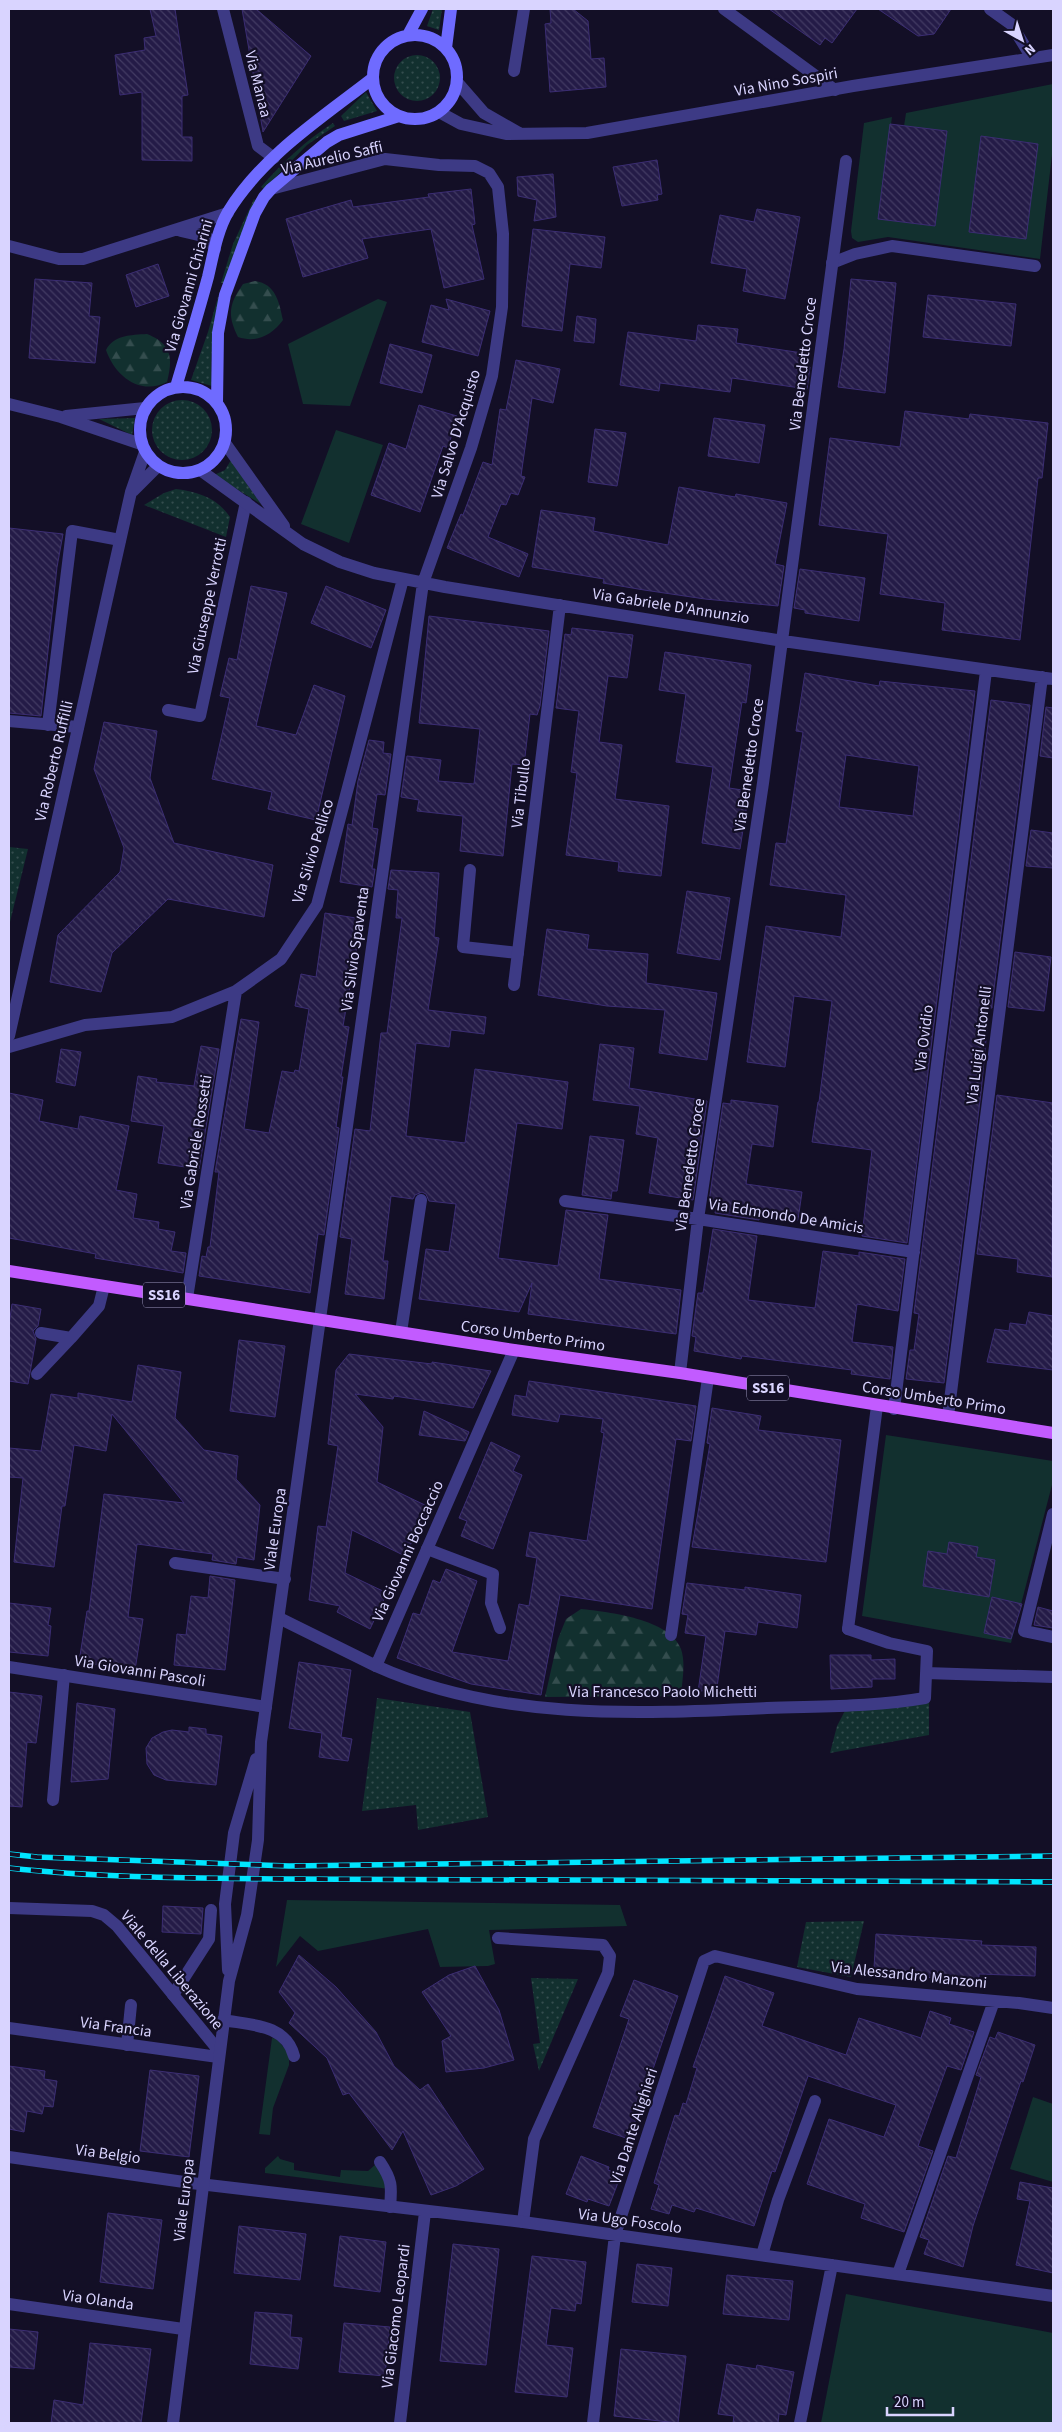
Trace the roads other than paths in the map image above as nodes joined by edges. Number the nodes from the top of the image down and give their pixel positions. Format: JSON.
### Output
{"nodes":[{"id":1,"x":222,"y":9,"type":"edge"},
{"id":2,"x":422,"y":9,"type":"edge"},
{"id":3,"x":451,"y":9,"type":"edge"},
{"id":4,"x":524,"y":9,"type":"edge"},
{"id":5,"x":724,"y":9,"type":"edge"},
{"id":6,"x":990,"y":9,"type":"edge"},
{"id":7,"x":408,"y":35,"type":"junction"},
{"id":8,"x":446,"y":48,"type":"junction"},
{"id":9,"x":1053,"y":55,"type":"edge"},
{"id":10,"x":1032,"y":58,"type":"junction"},
{"id":11,"x":514,"y":71,"type":"dead end"},
{"id":12,"x":373,"y":78,"type":"junction"},
{"id":13,"x":457,"y":82,"type":"junction"},
{"id":14,"x":835,"y":90,"type":"junction"},
{"id":15,"x":439,"y":112,"type":"junction"},
{"id":16,"x":399,"y":116,"type":"junction"},
{"id":17,"x":523,"y":135,"type":"junction"},
{"id":18,"x":274,"y":158,"type":"junction"},
{"id":19,"x":846,"y":161,"type":"dead end"},
{"id":20,"x":489,"y":173,"type":"joint"},
{"id":21,"x":271,"y":189,"type":"junction"},
{"id":22,"x":228,"y":213,"type":"junction"},
{"id":23,"x":176,"y":231,"type":"junction"},
{"id":24,"x":9,"y":246,"type":"edge"},
{"id":25,"x":215,"y":249,"type":"junction"},
{"id":26,"x":832,"y":263,"type":"junction"},
{"id":27,"x":1036,"y":266,"type":"dead end"},
{"id":28,"x":176,"y":387,"type":"junction"},
{"id":29,"x":217,"y":402,"type":"junction"},
{"id":30,"x":9,"y":404,"type":"edge"},
{"id":31,"x":145,"y":408,"type":"junction"},
{"id":32,"x":61,"y":417,"type":"junction"},
{"id":33,"x":225,"y":443,"type":"junction"},
{"id":34,"x":143,"y":448,"type":"junction"},
{"id":35,"x":158,"y":466,"type":"junction"},
{"id":36,"x":200,"y":470,"type":"junction"},
{"id":37,"x":131,"y":492,"type":"junction"},
{"id":38,"x":246,"y":502,"type":"junction"},
{"id":39,"x":291,"y":536,"type":"junction"},
{"id":40,"x":120,"y":540,"type":"junction"},
{"id":41,"x":403,"y":580,"type":"junction"},
{"id":42,"x":423,"y":583,"type":"junction"},
{"id":43,"x":560,"y":605,"type":"junction"},
{"id":44,"x":783,"y":641,"type":"junction"},
{"id":45,"x":986,"y":671,"type":"junction"},
{"id":46,"x":1048,"y":678,"type":"edge"},
{"id":47,"x":168,"y":710,"type":"dead end"},
{"id":48,"x":9,"y":721,"type":"edge"},
{"id":49,"x":48,"y":725,"type":"junction"},
{"id":50,"x":78,"y":727,"type":"junction"},
{"id":51,"x":470,"y":870,"type":"dead end"},
{"id":52,"x":518,"y":953,"type":"junction"},
{"id":53,"x":514,"y":984,"type":"dead end"},
{"id":54,"x":236,"y":992,"type":"junction"},
{"id":55,"x":9,"y":1036,"type":"edge"},
{"id":56,"x":9,"y":1047,"type":"edge"},
{"id":57,"x":421,"y":1200,"type":"dead end"},
{"id":58,"x":565,"y":1201,"type":"dead end"},
{"id":59,"x":698,"y":1219,"type":"junction"},
{"id":60,"x":914,"y":1252,"type":"junction"},
{"id":61,"x":9,"y":1271,"type":"edge"},
{"id":62,"x":104,"y":1286,"type":"junction"},
{"id":63,"x":188,"y":1298,"type":"junction"},
{"id":64,"x":320,"y":1319,"type":"junction"},
{"id":65,"x":401,"y":1332,"type":"junction"},
{"id":66,"x":41,"y":1333,"type":"dead end"},
{"id":67,"x":70,"y":1338,"type":"junction"},
{"id":68,"x":514,"y":1350,"type":"junction"},
{"id":69,"x":680,"y":1373,"type":"junction"},
{"id":70,"x":37,"y":1374,"type":"dead end"},
{"id":71,"x":708,"y":1378,"type":"junction"},
{"id":72,"x":877,"y":1406,"type":"junction"},
{"id":73,"x":894,"y":1409,"type":"junction"},
{"id":74,"x":948,"y":1416,"type":"junction"},
{"id":75,"x":1053,"y":1433,"type":"edge"},
{"id":76,"x":1053,"y":1514,"type":"edge"},
{"id":77,"x":427,"y":1550,"type":"junction"},
{"id":78,"x":175,"y":1563,"type":"dead end"},
{"id":79,"x":285,"y":1579,"type":"junction"},
{"id":80,"x":279,"y":1618,"type":"junction"},
{"id":81,"x":500,"y":1628,"type":"dead end"},
{"id":82,"x":671,"y":1636,"type":"dead end"},
{"id":83,"x":1053,"y":1638,"type":"edge"},
{"id":84,"x":376,"y":1666,"type":"junction"},
{"id":85,"x":9,"y":1667,"type":"edge"},
{"id":86,"x":926,"y":1673,"type":"junction"},
{"id":87,"x":64,"y":1676,"type":"junction"},
{"id":88,"x":1053,"y":1677,"type":"edge"},
{"id":89,"x":266,"y":1707,"type":"junction"},
{"id":90,"x":261,"y":1742,"type":"junction"},
{"id":91,"x":53,"y":1800,"type":"dead end"},
{"id":92,"x":9,"y":1908,"type":"edge"},
{"id":93,"x":211,"y":1910,"type":"dead end"},
{"id":94,"x":498,"y":1938,"type":"dead end"},
{"id":95,"x":704,"y":1961,"type":"joint"},
{"id":96,"x":229,"y":1981,"type":"junction"},
{"id":97,"x":173,"y":1995,"type":"junction"},
{"id":98,"x":994,"y":2001,"type":"junction"},
{"id":99,"x":131,"y":2005,"type":"dead end"},
{"id":100,"x":1053,"y":2008,"type":"edge"},
{"id":101,"x":223,"y":2020,"type":"junction"},
{"id":102,"x":9,"y":2028,"type":"edge"},
{"id":103,"x":127,"y":2045,"type":"junction"},
{"id":104,"x":219,"y":2054,"type":"junction"},
{"id":105,"x":294,"y":2056,"type":"dead end"},
{"id":106,"x":815,"y":2101,"type":"dead end"},
{"id":107,"x":9,"y":2157,"type":"edge"},
{"id":108,"x":380,"y":2162,"type":"dead end"},
{"id":109,"x":202,"y":2184,"type":"junction"},
{"id":110,"x":390,"y":2207,"type":"junction"},
{"id":111,"x":425,"y":2212,"type":"junction"},
{"id":112,"x":523,"y":2222,"type":"junction"},
{"id":113,"x":616,"y":2235,"type":"junction"},
{"id":114,"x":762,"y":2255,"type":"junction"},
{"id":115,"x":832,"y":2265,"type":"junction"},
{"id":116,"x":898,"y":2274,"type":"junction"},
{"id":117,"x":1053,"y":2296,"type":"edge"},
{"id":118,"x":9,"y":2304,"type":"edge"},
{"id":119,"x":183,"y":2329,"type":"junction"},
{"id":120,"x":173,"y":2423,"type":"edge"},
{"id":121,"x":400,"y":2423,"type":"edge"},
{"id":122,"x":593,"y":2423,"type":"edge"},
{"id":123,"x":800,"y":2423,"type":"edge"}],
"edges":[{"from":1,"to":18,"type":"street","name":"Via Manaa"},
{"from":2,"to":7,"type":"main road"},
{"from":3,"to":8,"type":"main road"},
{"from":4,"to":11,"type":"street"},
{"from":5,"to":14,"type":"street"},
{"from":6,"to":10,"type":"street"},
{"from":7,"to":8,"type":"main road"},
{"from":7,"to":12,"type":"main road"},
{"from":8,"to":13,"type":"main road"},
{"from":9,"to":10,"type":"street","name":"Via Nino Sospiri"},
{"from":10,"to":14,"type":"street","name":"Via Nino Sospiri"},
{"from":12,"to":16,"type":"main road"},
{"from":12,"to":18,"type":"main road","name":"Via Giovanni Chiarini"},
{"from":13,"to":15,"type":"main road"},
{"from":13,"to":17,"type":"street"},
{"from":14,"to":17,"type":"street","name":"Via Nino Sospiri"},
{"from":15,"to":16,"type":"main road"},
{"from":15,"to":17,"type":"street","name":"Via Nino Sospiri"},
{"from":16,"to":21,"type":"main road"},
{"from":18,"to":22,"type":"main road","name":"Via Giovanni Chiarini"},
{"from":19,"to":26,"type":"street","name":"Via Benedetto Croce"},
{"from":20,"to":21,"type":"street","name":"Via Aurelio Saffi"},
{"from":20,"to":42,"type":"street","name":"Via Salvo D'Acquisto"},
{"from":21,"to":29,"type":"main road"},
{"from":22,"to":23,"type":"street"},
{"from":22,"to":25,"type":"main road","name":"Via Giovanni Chiarini"},
{"from":23,"to":24,"type":"street"},
{"from":23,"to":25,"type":"street"},
{"from":25,"to":28,"type":"main road","name":"Via Giovanni Chiarini"},
{"from":26,"to":27,"type":"street"},
{"from":26,"to":44,"type":"street","name":"Via Benedetto Croce"},
{"from":28,"to":29,"type":"main road"},
{"from":28,"to":31,"type":"main road"},
{"from":29,"to":33,"type":"main road"},
{"from":30,"to":32,"type":"street"},
{"from":31,"to":32,"type":"street"},
{"from":31,"to":34,"type":"main road"},
{"from":32,"to":34,"type":"street"},
{"from":33,"to":36,"type":"main road"},
{"from":33,"to":39,"type":"street"},
{"from":34,"to":35,"type":"main road"},
{"from":34,"to":37,"type":"street","name":"Via Roberto Ruffilli"},
{"from":35,"to":36,"type":"main road"},
{"from":35,"to":37,"type":"street"},
{"from":36,"to":38,"type":"street"},
{"from":37,"to":40,"type":"street","name":"Via Roberto Ruffilli"},
{"from":38,"to":39,"type":"street"},
{"from":38,"to":47,"type":"street","name":"Via Giuseppe Verrotti"},
{"from":39,"to":41,"type":"street","name":"Via Gabriele D'Annunzio"},
{"from":40,"to":49,"type":"street"},
{"from":40,"to":50,"type":"street","name":"Via Roberto Ruffilli"},
{"from":41,"to":42,"type":"street","name":"Via Gabriele D'Annunzio"},
{"from":41,"to":54,"type":"street","name":"Via Silvio Pellico"},
{"from":42,"to":43,"type":"street","name":"Via Gabriele D'Annunzio"},
{"from":42,"to":64,"type":"street","name":"Via Silvio Spaventa"},
{"from":43,"to":44,"type":"street","name":"Via Gabriele D'Annunzio"},
{"from":43,"to":52,"type":"street","name":"Via Tibullo"},
{"from":44,"to":45,"type":"street","name":"Via Gabriele D'Annunzio"},
{"from":44,"to":59,"type":"street","name":"Via Benedetto Croce"},
{"from":45,"to":46,"type":"street","name":"Via Gabriele D'Annunzio"},
{"from":45,"to":60,"type":"street","name":"Via Ovidio"},
{"from":46,"to":74,"type":"street","name":"Via Luigi Antonelli"},
{"from":48,"to":49,"type":"street"},
{"from":49,"to":50,"type":"street"},
{"from":50,"to":55,"type":"street","name":"Via Roberto Ruffilli"},
{"from":51,"to":52,"type":"street"},
{"from":52,"to":53,"type":"street","name":"Via Tibullo"},
{"from":54,"to":56,"type":"street","name":"Via Silvio Pellico"},
{"from":54,"to":63,"type":"street","name":"Via Gabriele Rossetti"},
{"from":57,"to":65,"type":"street"},
{"from":58,"to":59,"type":"street","name":"Via Edmondo De Amicis"},
{"from":59,"to":60,"type":"street","name":"Via Edmondo De Amicis"},
{"from":59,"to":69,"type":"street","name":"Via Benedetto Croce"},
{"from":60,"to":73,"type":"street","name":"Via Ovidio"},
{"from":61,"to":62,"type":"main road","name":"Corso Umberto Primo","number":"SS16"},
{"from":62,"to":63,"type":"main road","name":"Corso Umberto Primo","number":"SS16"},
{"from":62,"to":67,"type":"street"},
{"from":63,"to":64,"type":"main road","name":"Corso Umberto Primo","number":"SS16"},
{"from":64,"to":65,"type":"main road","name":"Corso Umberto Primo","number":"SS16"},
{"from":64,"to":79,"type":"street","name":"Viale Europa"},
{"from":65,"to":68,"type":"main road","name":"Corso Umberto Primo","number":"SS16"},
{"from":66,"to":67,"type":"street"},
{"from":67,"to":70,"type":"street"},
{"from":68,"to":69,"type":"main road","name":"Corso Umberto Primo","number":"SS16"},
{"from":68,"to":77,"type":"street","name":"Via Giovanni Boccaccio"},
{"from":69,"to":71,"type":"main road","name":"Corso Umberto Primo","number":"SS16"},
{"from":71,"to":72,"type":"main road","name":"Corso Umberto Primo","number":"SS16"},
{"from":71,"to":82,"type":"street"},
{"from":72,"to":73,"type":"main road","name":"Corso Umberto Primo","number":"SS16"},
{"from":72,"to":86,"type":"street"},
{"from":73,"to":74,"type":"main road","name":"Corso Umberto Primo","number":"SS16"},
{"from":74,"to":75,"type":"main road","name":"Corso Umberto Primo","number":"SS16"},
{"from":76,"to":83,"type":"street"},
{"from":77,"to":81,"type":"street"},
{"from":77,"to":84,"type":"street","name":"Via Giovanni Boccaccio"},
{"from":78,"to":79,"type":"street"},
{"from":79,"to":80,"type":"street","name":"Viale Europa"},
{"from":80,"to":84,"type":"street"},
{"from":80,"to":89,"type":"street","name":"Viale Europa"},
{"from":84,"to":86,"type":"street","name":"Via Francesco Paolo Michetti"},
{"from":85,"to":87,"type":"street","name":"Via Giovanni Pascoli"},
{"from":86,"to":88,"type":"street"},
{"from":87,"to":89,"type":"street","name":"Via Giovanni Pascoli"},
{"from":87,"to":91,"type":"street"},
{"from":89,"to":90,"type":"street","name":"Viale Europa"},
{"from":90,"to":96,"type":"street","name":"Viale Europa"},
{"from":90,"to":96,"type":"street","name":"Viale Europa"},
{"from":92,"to":97,"type":"street","name":"Viale della Liberazione"},
{"from":93,"to":97,"type":"street"},
{"from":94,"to":112,"type":"street"},
{"from":95,"to":98,"type":"street","name":"Via Alessandro Manzoni"},
{"from":95,"to":113,"type":"street","name":"Via Dante Alighieri"},
{"from":96,"to":101,"type":"street","name":"Viale Europa"},
{"from":97,"to":104,"type":"street","name":"Viale della Liberazione"},
{"from":98,"to":100,"type":"street","name":"Via Alessandro Manzoni"},
{"from":98,"to":116,"type":"street","name":"Via Alessandro Manzoni"},
{"from":99,"to":103,"type":"street"},
{"from":101,"to":104,"type":"street","name":"Viale Europa"},
{"from":101,"to":105,"type":"street"},
{"from":102,"to":103,"type":"street","name":"Via Francia"},
{"from":103,"to":104,"type":"street","name":"Via Francia"},
{"from":104,"to":109,"type":"street","name":"Viale Europa"},
{"from":106,"to":114,"type":"street"},
{"from":107,"to":109,"type":"street","name":"Via Belgio"},
{"from":108,"to":110,"type":"street"},
{"from":109,"to":110,"type":"street","name":"Via Ugo Foscolo"},
{"from":109,"to":119,"type":"street","name":"Viale Europa"},
{"from":110,"to":111,"type":"street","name":"Via Ugo Foscolo"},
{"from":111,"to":112,"type":"street","name":"Via Ugo Foscolo"},
{"from":111,"to":121,"type":"street","name":"Via Giacomo Leopardi"},
{"from":112,"to":113,"type":"street","name":"Via Ugo Foscolo"},
{"from":113,"to":114,"type":"street","name":"Via Ugo Foscolo"},
{"from":113,"to":122,"type":"street","name":"Via Dante Alighieri"},
{"from":114,"to":115,"type":"street","name":"Via Ugo Foscolo"},
{"from":115,"to":116,"type":"street","name":"Via Ugo Foscolo"},
{"from":115,"to":123,"type":"street"},
{"from":116,"to":117,"type":"street","name":"Via Ugo Foscolo"},
{"from":118,"to":119,"type":"street","name":"Via Olanda"},
{"from":119,"to":120,"type":"street","name":"Viale Europa"}]}
